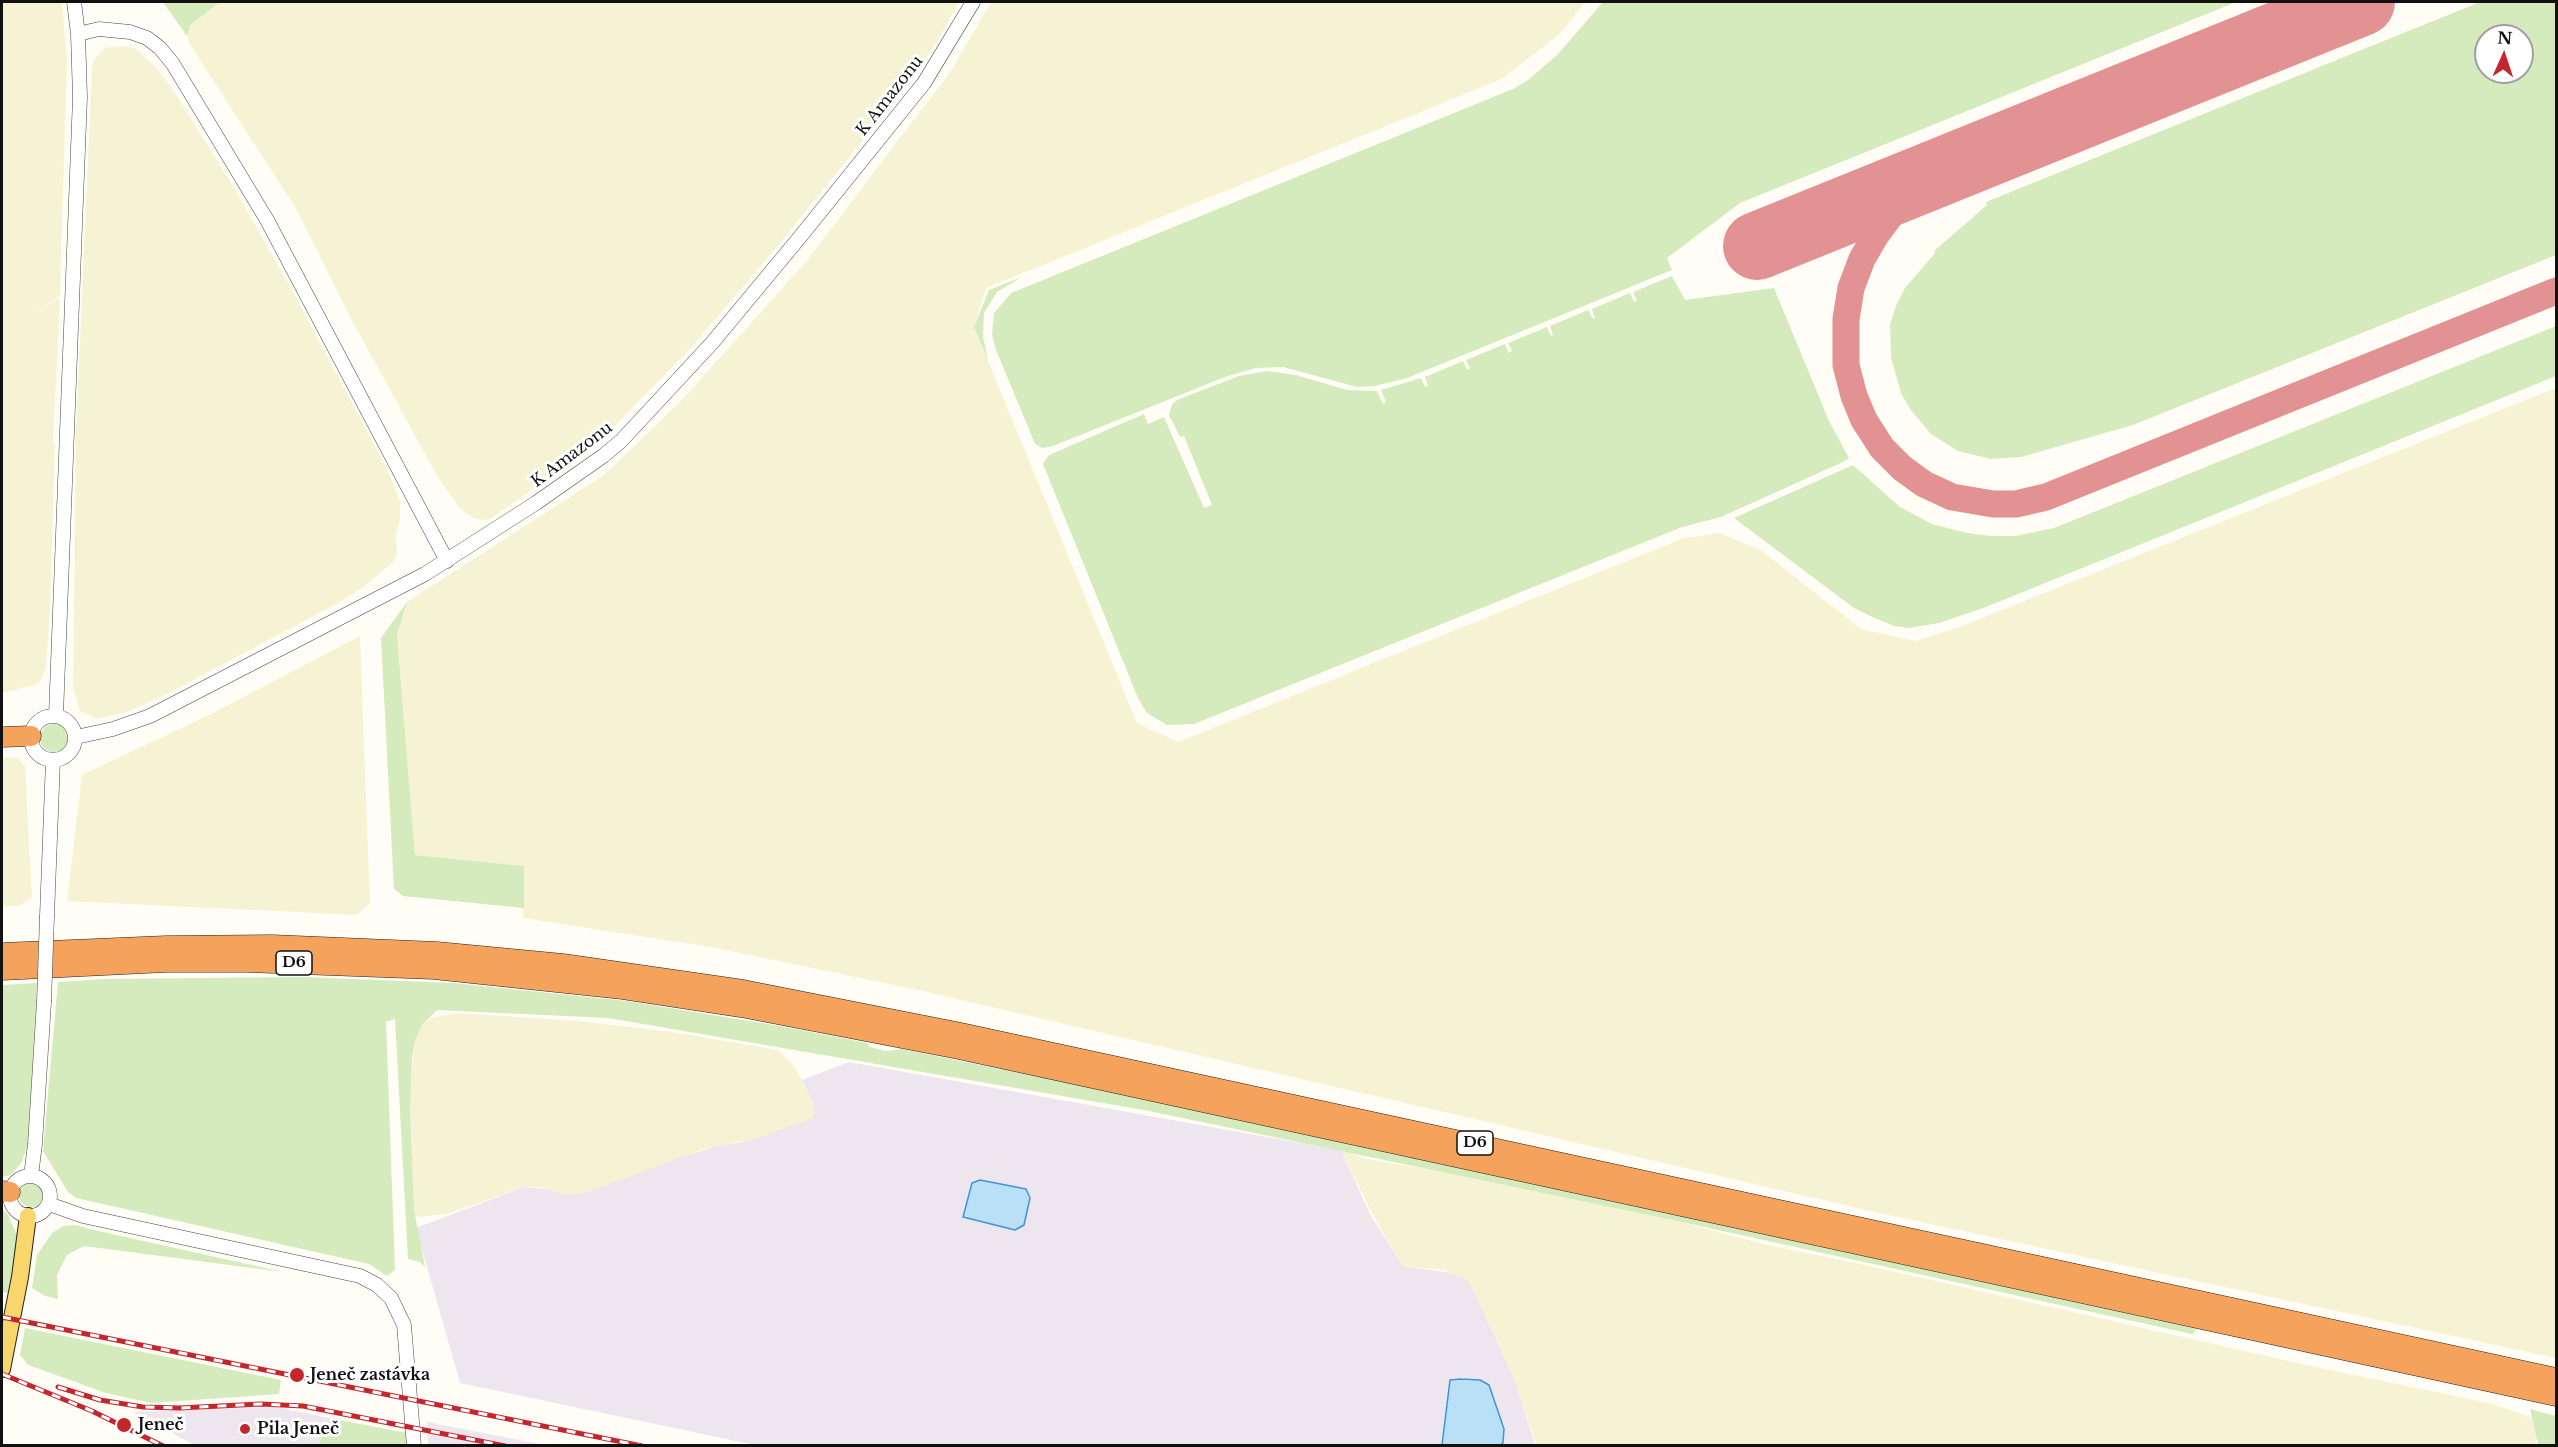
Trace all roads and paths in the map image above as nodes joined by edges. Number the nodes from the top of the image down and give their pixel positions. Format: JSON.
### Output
{"nodes":[{"id":1,"x":74,"y":2,"type":"edge"},
{"id":2,"x":973,"y":2,"type":"edge"},
{"id":3,"x":78,"y":33,"type":"junction"},
{"id":4,"x":447,"y":561,"type":"junction"},
{"id":5,"x":56,"y":716,"type":"junction"},
{"id":6,"x":31,"y":736,"type":"junction"},
{"id":7,"x":2,"y":737,"type":"edge"},
{"id":8,"x":76,"y":737,"type":"junction"},
{"id":9,"x":53,"y":760,"type":"junction"},
{"id":10,"x":5,"y":952,"type":"edge"},
{"id":11,"x":63,"y":966,"type":"junction"},
{"id":12,"x":2,"y":970,"type":"edge"},
{"id":13,"x":2,"y":976,"type":"edge"},
{"id":14,"x":31,"y":1176,"type":"junction"},
{"id":15,"x":6,"y":1191,"type":"edge"},
{"id":16,"x":49,"y":1204,"type":"junction"},
{"id":17,"x":28,"y":1216,"type":"junction"},
{"id":18,"x":2,"y":1369,"type":"edge"},
{"id":19,"x":2556,"y":1378,"type":"edge"},
{"id":20,"x":2556,"y":1396,"type":"edge"},
{"id":21,"x":414,"y":1446,"type":"edge"}],
"edges":[{"from":1,"to":3,"type":"street"},
{"from":2,"to":4,"type":"street","name":"K Amazonu"},
{"from":3,"to":4,"type":"street"},
{"from":3,"to":5,"type":"street"},
{"from":4,"to":8,"type":"street","name":"K Amazonu"},
{"from":5,"to":6,"type":"street"},
{"from":5,"to":8,"type":"street"},
{"from":6,"to":7,"type":"highway"},
{"from":6,"to":9,"type":"street"},
{"from":8,"to":9,"type":"street"},
{"from":9,"to":14,"type":"street","bridge":true},
{"from":10,"to":19,"type":"highway","number":"D6"},
{"from":11,"to":12,"type":"highway","number":"D6"},
{"from":11,"to":13,"type":"highway"},
{"from":11,"to":20,"type":"highway","number":"D6"},
{"from":14,"to":15,"type":"street"},
{"from":14,"to":16,"type":"street"},
{"from":15,"to":17,"type":"street"},
{"from":16,"to":17,"type":"street"},
{"from":16,"to":21,"type":"street"},
{"from":17,"to":18,"type":"main road"}]}
